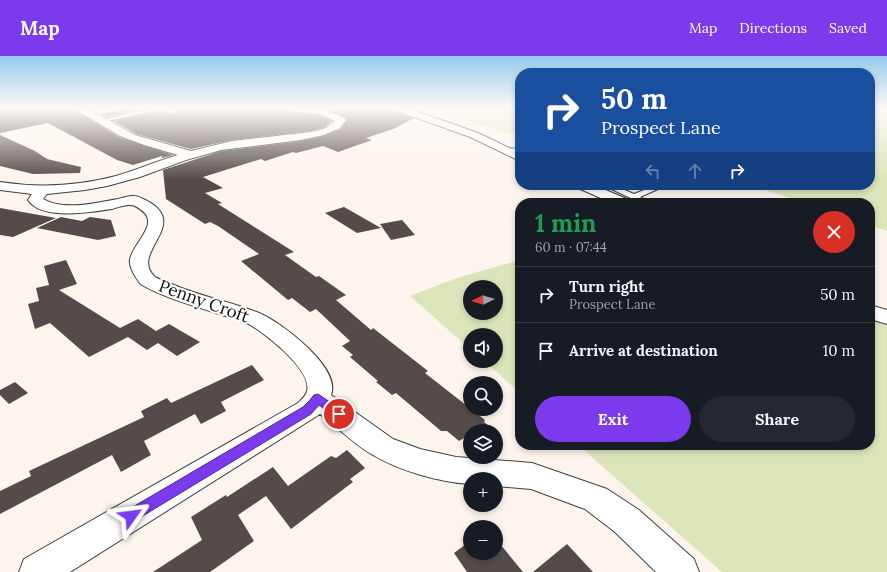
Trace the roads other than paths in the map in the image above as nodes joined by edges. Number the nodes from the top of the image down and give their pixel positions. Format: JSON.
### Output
{"nodes":[{"id":1,"x":122,"y":132,"type":"edge"},
{"id":2,"x":321,"y":132,"type":"edge"},
{"id":3,"x":465,"y":132,"type":"edge"},
{"id":4,"x":515,"y":150,"type":"edge"},
{"id":5,"x":508,"y":151,"type":"junction"},
{"id":6,"x":190,"y":154,"type":"junction"},
{"id":7,"x":515,"y":154,"type":"edge"},
{"id":8,"x":135,"y":174,"type":"junction"},
{"id":9,"x":0,"y":186,"type":"edge"},
{"id":10,"x":44,"y":189,"type":"junction"},
{"id":11,"x":598,"y":190,"type":"edge"},
{"id":12,"x":614,"y":190,"type":"edge"},
{"id":13,"x":652,"y":190,"type":"edge"},
{"id":14,"x":623,"y":198,"type":"edge"},
{"id":15,"x":626,"y":198,"type":"edge"},
{"id":16,"x":634,"y":198,"type":"edge"},
{"id":17,"x":135,"y":200,"type":"junction"},
{"id":18,"x":875,"y":313,"type":"edge"},
{"id":19,"x":887,"y":318,"type":"edge"},
{"id":20,"x":318,"y":398,"type":"junction"},
{"id":21,"x":37,"y":572,"type":"edge"},
{"id":22,"x":681,"y":572,"type":"edge"}],
"edges":[{"from":1,"to":6,"type":"street"},
{"from":2,"to":6,"type":"street"},
{"from":3,"to":5,"type":"street"},
{"from":4,"to":5,"type":"lane"},
{"from":5,"to":7,"type":"street"},
{"from":6,"to":8,"type":"street"},
{"from":8,"to":10,"type":"street"},
{"from":8,"to":17,"type":"street"},
{"from":9,"to":10,"type":"street"},
{"from":10,"to":17,"type":"street"},
{"from":11,"to":14,"type":"street"},
{"from":12,"to":15,"type":"lane"},
{"from":13,"to":16,"type":"lane"},
{"from":17,"to":20,"type":"street","name":"Penny Croft"},
{"from":18,"to":19,"type":"street"},
{"from":20,"to":21,"type":"street"},
{"from":20,"to":22,"type":"street"}]}
